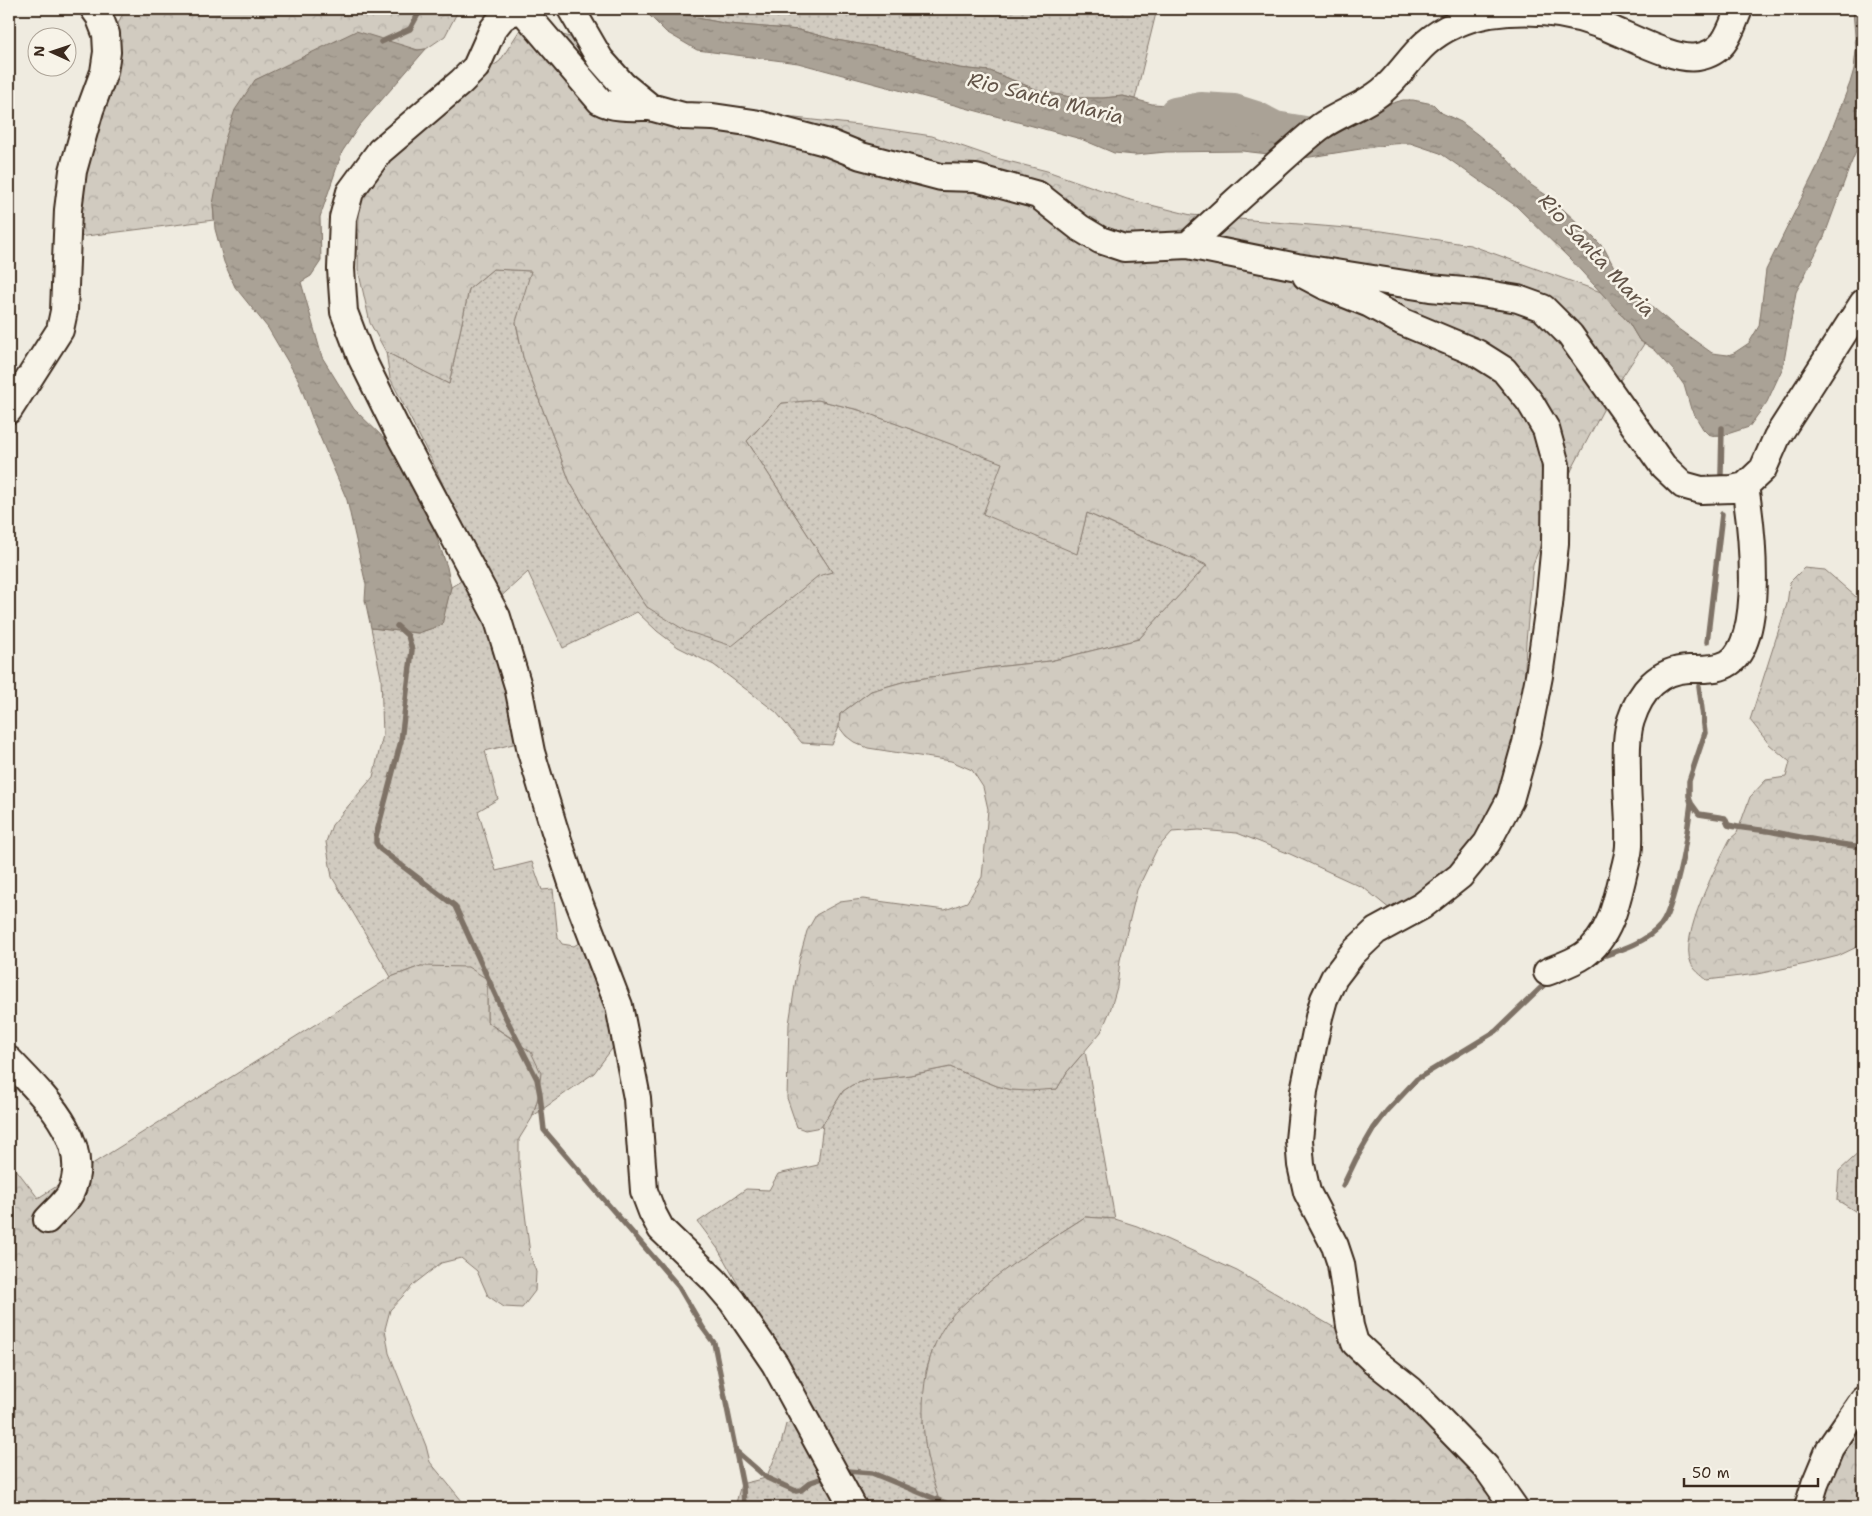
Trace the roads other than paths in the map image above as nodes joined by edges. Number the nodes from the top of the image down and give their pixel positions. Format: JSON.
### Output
{"nodes":[{"id":1,"x":94,"y":9,"type":"edge"},
{"id":2,"x":571,"y":9,"type":"edge"},
{"id":3,"x":1739,"y":9,"type":"edge"},
{"id":4,"x":650,"y":107,"type":"junction"},
{"id":5,"x":1188,"y":245,"type":"junction"},
{"id":6,"x":1297,"y":267,"type":"junction"},
{"id":7,"x":1863,"y":303,"type":"edge"},
{"id":8,"x":9,"y":410,"type":"edge"},
{"id":9,"x":1745,"y":486,"type":"junction"},
{"id":10,"x":1547,"y":972,"type":"dead end"},
{"id":11,"x":9,"y":1060,"type":"edge"},
{"id":12,"x":47,"y":1220,"type":"dead end"},
{"id":13,"x":1863,"y":1400,"type":"edge"},
{"id":14,"x":852,"y":1507,"type":"edge"},
{"id":15,"x":1514,"y":1507,"type":"edge"},
{"id":16,"x":1808,"y":1507,"type":"edge"}],
"edges":[{"from":1,"to":8,"type":"street"},
{"from":2,"to":4,"type":"street"},
{"from":3,"to":5,"type":"street"},
{"from":4,"to":5,"type":"street"},
{"from":4,"to":14,"type":"street"},
{"from":5,"to":6,"type":"street"},
{"from":6,"to":9,"type":"street"},
{"from":6,"to":15,"type":"street"},
{"from":7,"to":9,"type":"street"},
{"from":9,"to":10,"type":"street"},
{"from":11,"to":12,"type":"street"},
{"from":13,"to":16,"type":"street"}]}
